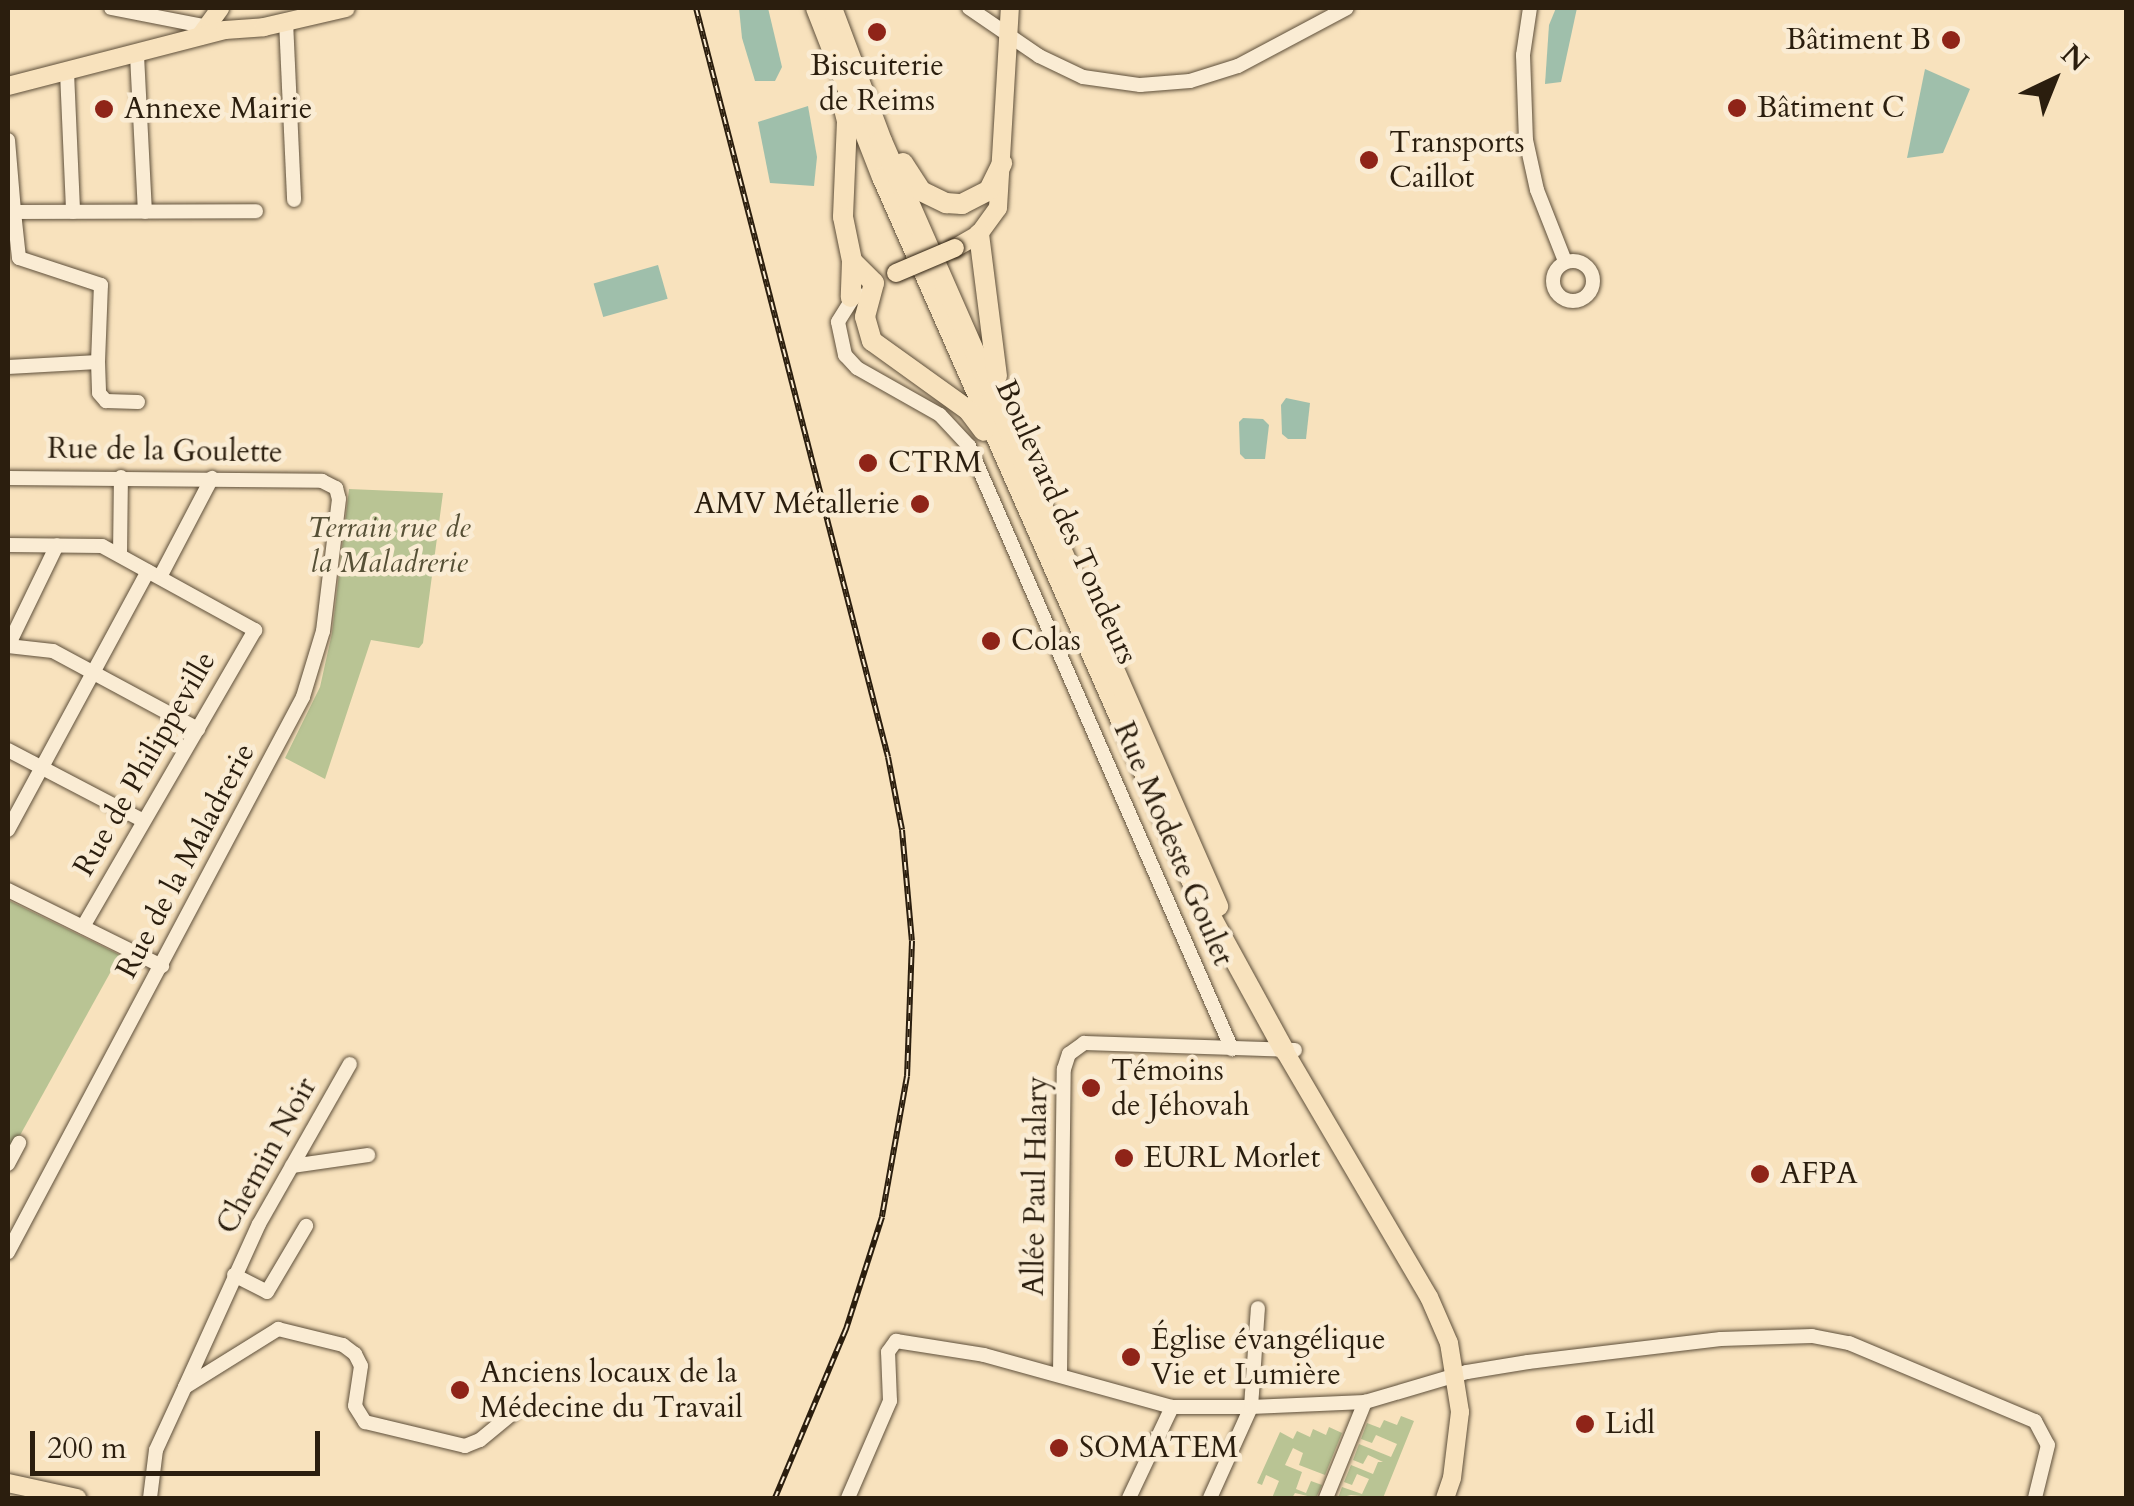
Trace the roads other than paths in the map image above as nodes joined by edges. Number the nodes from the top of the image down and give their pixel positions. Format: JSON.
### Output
{"nodes":[{"id":1,"x":111,"y":8,"type":"edge"},
{"id":2,"x":346,"y":8,"type":"edge"},
{"id":3,"x":814,"y":8,"type":"edge"},
{"id":4,"x":832,"y":8,"type":"edge"},
{"id":5,"x":969,"y":8,"type":"edge"},
{"id":6,"x":1010,"y":8,"type":"edge"},
{"id":7,"x":1347,"y":8,"type":"edge"},
{"id":8,"x":1530,"y":8,"type":"edge"},
{"id":9,"x":225,"y":22,"type":"edge"},
{"id":10,"x":286,"y":22,"type":"junction"},
{"id":11,"x":1008,"y":33,"type":"junction"},
{"id":12,"x":843,"y":37,"type":"junction"},
{"id":13,"x":137,"y":55,"type":"junction"},
{"id":14,"x":67,"y":72,"type":"junction"},
{"id":15,"x":8,"y":86,"type":"edge"},
{"id":16,"x":8,"y":140,"type":"edge"},
{"id":17,"x":1002,"y":163,"type":"junction"},
{"id":18,"x":294,"y":200,"type":"dead end"},
{"id":19,"x":73,"y":212,"type":"junction"},
{"id":20,"x":145,"y":212,"type":"junction"},
{"id":21,"x":256,"y":212,"type":"dead end"},
{"id":22,"x":14,"y":213,"type":"junction"},
{"id":23,"x":986,"y":226,"type":"junction"},
{"id":24,"x":1565,"y":260,"type":"dead end"},
{"id":25,"x":852,"y":261,"type":"junction"},
{"id":26,"x":874,"y":283,"type":"junction"},
{"id":27,"x":851,"y":298,"type":"junction"},
{"id":28,"x":98,"y":362,"type":"junction"},
{"id":29,"x":8,"y":367,"type":"edge"},
{"id":30,"x":138,"y":402,"type":"dead end"},
{"id":31,"x":120,"y":477,"type":"junction"},
{"id":32,"x":8,"y":478,"type":"edge"},
{"id":33,"x":212,"y":478,"type":"junction"},
{"id":34,"x":322,"y":481,"type":"joint"},
{"id":35,"x":1046,"y":514,"type":"junction"},
{"id":36,"x":8,"y":545,"type":"edge"},
{"id":37,"x":57,"y":545,"type":"junction"},
{"id":38,"x":120,"y":555,"type":"junction"},
{"id":39,"x":154,"y":574,"type":"junction"},
{"id":40,"x":8,"y":646,"type":"edge"},
{"id":41,"x":91,"y":672,"type":"junction"},
{"id":42,"x":1100,"y":675,"type":"junction"},
{"id":43,"x":198,"y":730,"type":"junction"},
{"id":44,"x":8,"y":750,"type":"edge"},
{"id":45,"x":42,"y":769,"type":"junction"},
{"id":46,"x":144,"y":821,"type":"junction"},
{"id":47,"x":8,"y":830,"type":"edge"},
{"id":48,"x":8,"y":890,"type":"edge"},
{"id":49,"x":83,"y":926,"type":"junction"},
{"id":50,"x":162,"y":966,"type":"junction"},
{"id":51,"x":1232,"y":1049,"type":"junction"},
{"id":52,"x":1290,"y":1050,"type":"junction"},
{"id":53,"x":350,"y":1064,"type":"dead end"},
{"id":54,"x":19,"y":1143,"type":"dead end"},
{"id":55,"x":368,"y":1155,"type":"dead end"},
{"id":56,"x":8,"y":1164,"type":"edge"},
{"id":57,"x":292,"y":1166,"type":"junction"},
{"id":58,"x":306,"y":1226,"type":"dead end"},
{"id":59,"x":8,"y":1252,"type":"edge"},
{"id":60,"x":234,"y":1275,"type":"junction"},
{"id":61,"x":1258,"y":1308,"type":"dead end"},
{"id":62,"x":1462,"y":1374,"type":"junction"},
{"id":63,"x":1060,"y":1375,"type":"junction"},
{"id":64,"x":185,"y":1387,"type":"junction"},
{"id":65,"x":1364,"y":1402,"type":"junction"},
{"id":66,"x":1172,"y":1406,"type":"junction"},
{"id":67,"x":1252,"y":1407,"type":"junction"},
{"id":68,"x":514,"y":1412,"type":"dead end"},
{"id":69,"x":8,"y":1483,"type":"edge"},
{"id":70,"x":78,"y":1498,"type":"edge"},
{"id":71,"x":150,"y":1498,"type":"edge"},
{"id":72,"x":848,"y":1498,"type":"edge"},
{"id":73,"x":1130,"y":1498,"type":"edge"},
{"id":74,"x":1210,"y":1498,"type":"edge"},
{"id":75,"x":1326,"y":1498,"type":"edge"},
{"id":76,"x":1445,"y":1498,"type":"edge"},
{"id":77,"x":1454,"y":1498,"type":"edge"},
{"id":78,"x":2035,"y":1498,"type":"edge"}],
"edges":[{"from":1,"to":9,"type":"street"},
{"from":2,"to":10,"type":"main road"},
{"from":3,"to":25,"type":"highway"},
{"from":3,"to":42,"type":"highway","name":"Boulevard des Tondeurs"},
{"from":4,"to":12,"type":"highway","name":"Boulevard des Tondeurs"},
{"from":5,"to":11,"type":"street"},
{"from":6,"to":11,"type":"main road"},
{"from":7,"to":11,"type":"street"},
{"from":8,"to":24,"type":"street"},
{"from":9,"to":10,"type":"main road"},
{"from":9,"to":13,"type":"main road"},
{"from":10,"to":18,"type":"street"},
{"from":11,"to":17,"type":"main road"},
{"from":12,"to":17,"type":"highway"},
{"from":12,"to":35,"type":"highway","name":"Boulevard des Tondeurs"},
{"from":13,"to":14,"type":"main road"},
{"from":13,"to":20,"type":"street"},
{"from":14,"to":15,"type":"main road"},
{"from":14,"to":19,"type":"street"},
{"from":16,"to":22,"type":"street"},
{"from":17,"to":23,"type":"main road"},
{"from":19,"to":20,"type":"street"},
{"from":19,"to":22,"type":"street"},
{"from":20,"to":21,"type":"street"},
{"from":22,"to":28,"type":"street"},
{"from":23,"to":26,"type":"main road","bridge":true},
{"from":23,"to":35,"type":"highway"},
{"from":25,"to":26,"type":"highway"},
{"from":25,"to":27,"type":"highway"},
{"from":26,"to":27,"type":"street"},
{"from":26,"to":42,"type":"highway"},
{"from":27,"to":51,"type":"street","name":"Rue Modeste Goulet"},
{"from":28,"to":29,"type":"street"},
{"from":28,"to":30,"type":"street"},
{"from":31,"to":32,"type":"street","name":"Rue de la Goulette"},
{"from":31,"to":33,"type":"street","name":"Rue de la Goulette"},
{"from":31,"to":38,"type":"street"},
{"from":33,"to":34,"type":"street","name":"Rue de la Goulette"},
{"from":33,"to":39,"type":"street"},
{"from":34,"to":50,"type":"street","name":"Rue de la Maladrerie"},
{"from":35,"to":52,"type":"highway","name":"Boulevard des Tondeurs"},
{"from":36,"to":37,"type":"street"},
{"from":37,"to":38,"type":"street"},
{"from":37,"to":40,"type":"street"},
{"from":38,"to":39,"type":"street"},
{"from":39,"to":41,"type":"street"},
{"from":39,"to":43,"type":"street","name":"Rue de Philippeville"},
{"from":40,"to":41,"type":"street"},
{"from":41,"to":43,"type":"street"},
{"from":41,"to":45,"type":"street"},
{"from":42,"to":52,"type":"highway","name":"Boulevard des Tondeurs"},
{"from":43,"to":46,"type":"street","name":"Rue de Philippeville"},
{"from":44,"to":45,"type":"street"},
{"from":45,"to":46,"type":"street"},
{"from":45,"to":47,"type":"street"},
{"from":46,"to":49,"type":"street","name":"Rue de Philippeville"},
{"from":48,"to":49,"type":"street"},
{"from":49,"to":50,"type":"street"},
{"from":50,"to":59,"type":"street","name":"Rue de la Maladrerie"},
{"from":51,"to":52,"type":"street","name":"Allée Paul Halary"},
{"from":51,"to":63,"type":"street","name":"Allée Paul Halary"},
{"from":52,"to":62,"type":"main road"},
{"from":53,"to":57,"type":"street","name":"Chemin Noir"},
{"from":54,"to":56,"type":"street"},
{"from":55,"to":57,"type":"street"},
{"from":57,"to":60,"type":"street","name":"Chemin Noir"},
{"from":58,"to":60,"type":"street","name":"Chemin Noir"},
{"from":60,"to":64,"type":"street","name":"Chemin Noir"},
{"from":61,"to":67,"type":"street"},
{"from":62,"to":65,"type":"street"},
{"from":62,"to":76,"type":"main road"},
{"from":62,"to":77,"type":"main road"},
{"from":62,"to":78,"type":"street"},
{"from":63,"to":66,"type":"street"},
{"from":63,"to":72,"type":"street"},
{"from":64,"to":68,"type":"street"},
{"from":64,"to":71,"type":"street","name":"Chemin Noir"},
{"from":65,"to":67,"type":"street"},
{"from":65,"to":75,"type":"street"},
{"from":66,"to":67,"type":"street"},
{"from":66,"to":73,"type":"street"},
{"from":67,"to":74,"type":"street"},
{"from":69,"to":70,"type":"main road"}]}
